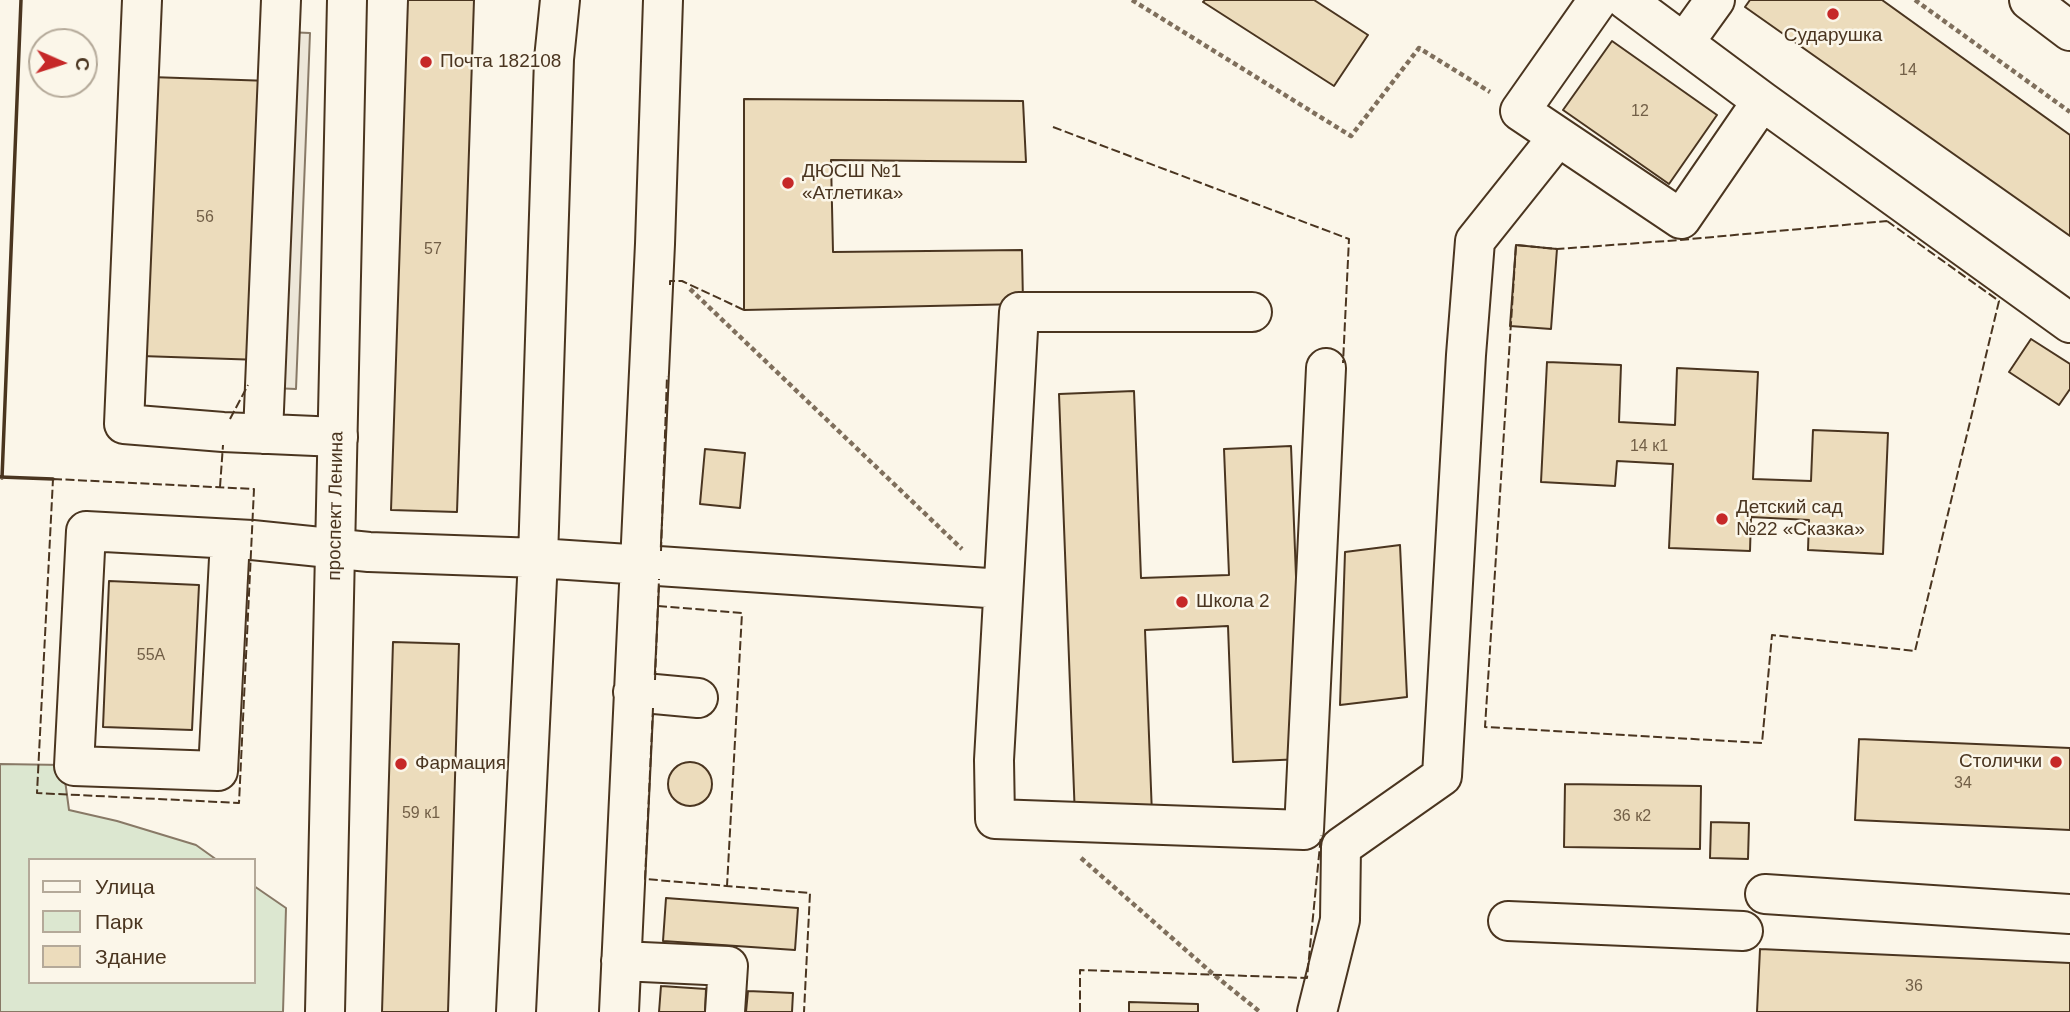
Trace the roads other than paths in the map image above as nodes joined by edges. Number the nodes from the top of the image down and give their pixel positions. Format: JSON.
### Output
{"nodes":[{"id":1,"x":142,"y":0,"type":"edge"},
{"id":2,"x":281,"y":0,"type":"edge"},
{"id":3,"x":347,"y":0,"type":"edge"},
{"id":4,"x":560,"y":0,"type":"edge"},
{"id":5,"x":663,"y":0,"type":"edge"},
{"id":6,"x":1598,"y":0,"type":"edge"},
{"id":7,"x":1626,"y":0,"type":"edge"},
{"id":8,"x":1715,"y":0,"type":"edge"},
{"id":9,"x":2029,"y":0,"type":"edge"},
{"id":10,"x":2070,"y":31,"type":"edge"},
{"id":11,"x":1684,"y":43,"type":"junction"},
{"id":12,"x":1762,"y":101,"type":"junction"},
{"id":13,"x":1559,"y":137,"type":"junction"},
{"id":14,"x":1252,"y":312,"type":"dead end"},
{"id":15,"x":2070,"y":323,"type":"edge"},
{"id":16,"x":1326,"y":368,"type":"dead end"},
{"id":17,"x":263,"y":434,"type":"junction"},
{"id":18,"x":338,"y":437,"type":"junction"},
{"id":19,"x":230,"y":539,"type":"junction"},
{"id":20,"x":335,"y":550,"type":"junction"},
{"id":21,"x":538,"y":558,"type":"junction"},
{"id":22,"x":638,"y":565,"type":"junction"},
{"id":23,"x":1003,"y":589,"type":"junction"},
{"id":24,"x":633,"y":692,"type":"junction"},
{"id":25,"x":698,"y":698,"type":"dead end"},
{"id":26,"x":1765,"y":894,"type":"dead end"},
{"id":27,"x":2070,"y":914,"type":"edge"},
{"id":28,"x":1508,"y":921,"type":"dead end"},
{"id":29,"x":1743,"y":931,"type":"dead end"},
{"id":30,"x":621,"y":961,"type":"junction"},
{"id":31,"x":325,"y":1012,"type":"edge"},
{"id":32,"x":516,"y":1012,"type":"edge"},
{"id":33,"x":619,"y":1012,"type":"edge"},
{"id":34,"x":725,"y":1012,"type":"edge"},
{"id":35,"x":1317,"y":1012,"type":"edge"}],
"edges":[{"from":1,"to":17,"type":"main road"},
{"from":2,"to":17,"type":"main road"},
{"from":3,"to":18,"type":"main road","name":"проспект Ленина"},
{"from":4,"to":21,"type":"main road"},
{"from":5,"to":22,"type":"main road"},
{"from":6,"to":13,"type":"main road"},
{"from":7,"to":11,"type":"main road"},
{"from":8,"to":11,"type":"main road"},
{"from":9,"to":10,"type":"main road"},
{"from":11,"to":12,"type":"main road"},
{"from":12,"to":13,"type":"main road"},
{"from":12,"to":15,"type":"main road"},
{"from":13,"to":35,"type":"main road"},
{"from":14,"to":23,"type":"main road"},
{"from":16,"to":23,"type":"main road"},
{"from":17,"to":18,"type":"main road"},
{"from":18,"to":20,"type":"main road","name":"проспект Ленина"},
{"from":19,"to":19,"type":"main road"},
{"from":19,"to":20,"type":"main road"},
{"from":20,"to":21,"type":"main road"},
{"from":20,"to":31,"type":"main road","name":"проспект Ленина"},
{"from":21,"to":22,"type":"main road"},
{"from":21,"to":32,"type":"main road"},
{"from":22,"to":23,"type":"main road"},
{"from":22,"to":24,"type":"main road"},
{"from":24,"to":25,"type":"main road"},
{"from":24,"to":30,"type":"main road"},
{"from":26,"to":27,"type":"main road"},
{"from":28,"to":29,"type":"main road"},
{"from":30,"to":33,"type":"main road"},
{"from":30,"to":34,"type":"main road"}]}
